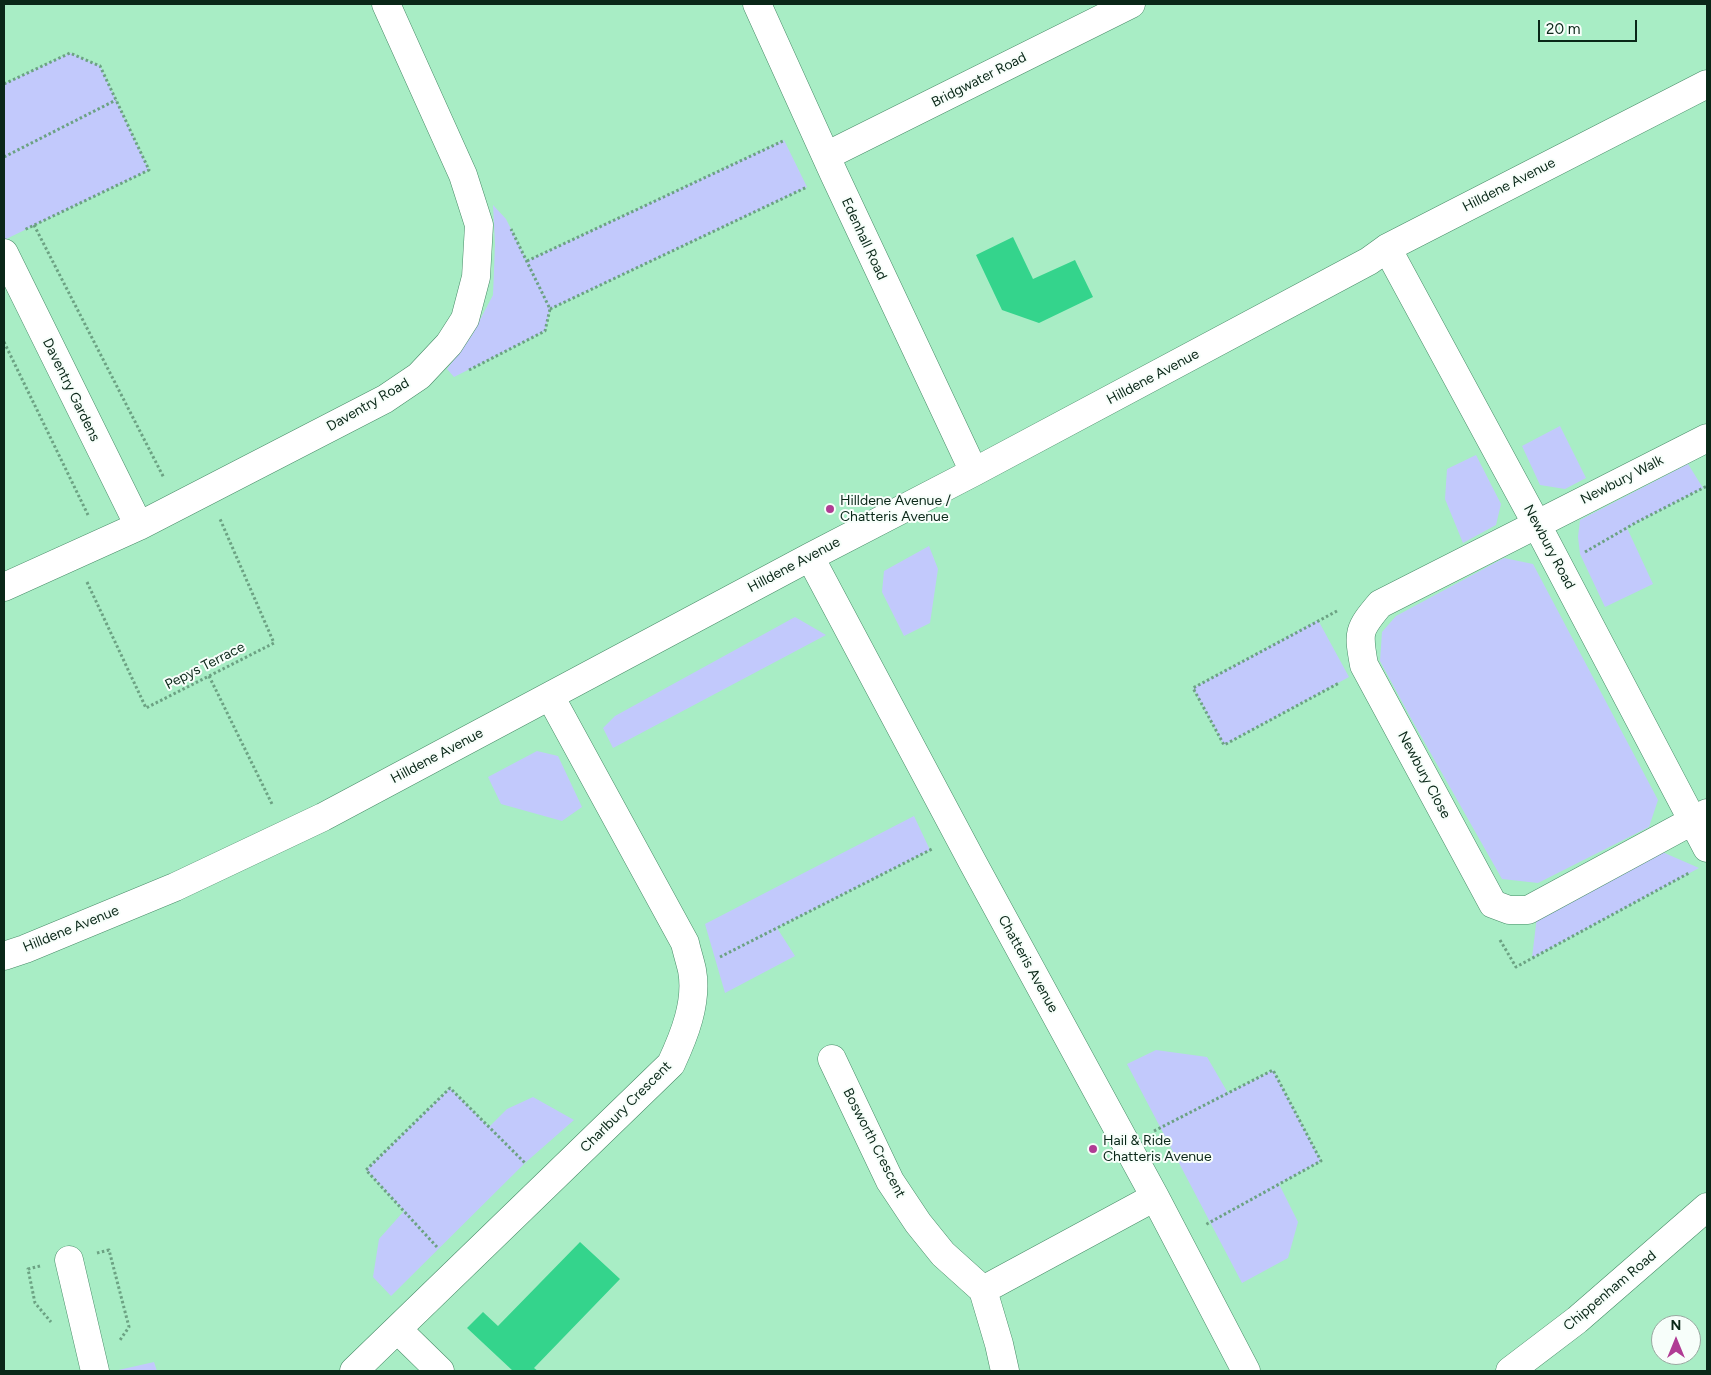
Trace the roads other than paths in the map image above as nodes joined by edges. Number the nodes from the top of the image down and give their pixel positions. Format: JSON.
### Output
{"nodes":[{"id":1,"x":386,"y":4,"type":"edge"},
{"id":2,"x":757,"y":4,"type":"edge"},
{"id":3,"x":1130,"y":4,"type":"edge"},
{"id":4,"x":1707,"y":84,"type":"edge"},
{"id":5,"x":830,"y":165,"type":"junction"},
{"id":6,"x":11,"y":242,"type":"edge"},
{"id":7,"x":1387,"y":248,"type":"junction"},
{"id":8,"x":1707,"y":438,"type":"edge"},
{"id":9,"x":974,"y":472,"type":"junction"},
{"id":10,"x":1536,"y":523,"type":"junction"},
{"id":11,"x":139,"y":526,"type":"junction"},
{"id":12,"x":810,"y":556,"type":"junction"},
{"id":13,"x":4,"y":588,"type":"edge"},
{"id":14,"x":550,"y":696,"type":"junction"},
{"id":15,"x":1700,"y":817,"type":"edge"},
{"id":16,"x":1707,"y":848,"type":"edge"},
{"id":17,"x":4,"y":956,"type":"edge"},
{"id":18,"x":832,"y":1059,"type":"dead end"},
{"id":19,"x":1155,"y":1197,"type":"junction"},
{"id":20,"x":1707,"y":1207,"type":"edge"},
{"id":21,"x":69,"y":1260,"type":"dead end"},
{"id":22,"x":983,"y":1290,"type":"junction"},
{"id":23,"x":398,"y":1330,"type":"junction"},
{"id":24,"x":95,"y":1371,"type":"edge"},
{"id":25,"x":354,"y":1371,"type":"edge"},
{"id":26,"x":440,"y":1371,"type":"edge"},
{"id":27,"x":1005,"y":1371,"type":"edge"},
{"id":28,"x":1246,"y":1371,"type":"edge"},
{"id":29,"x":1510,"y":1371,"type":"edge"}],
"edges":[{"from":1,"to":11,"type":"street","name":"Daventry Road"},
{"from":2,"to":5,"type":"street","name":"Edenhall Road"},
{"from":3,"to":5,"type":"street","name":"Bridgwater Road"},
{"from":4,"to":7,"type":"street","name":"Hilldene Avenue"},
{"from":5,"to":9,"type":"street","name":"Edenhall Road"},
{"from":6,"to":11,"type":"street","name":"Daventry Gardens"},
{"from":7,"to":9,"type":"street","name":"Hilldene Avenue"},
{"from":7,"to":10,"type":"street","name":"Newbury Road"},
{"from":8,"to":10,"type":"street","name":"Newbury Walk"},
{"from":9,"to":12,"type":"street","name":"Hilldene Avenue"},
{"from":10,"to":15,"type":"street","name":"Newbury Road"},
{"from":10,"to":15,"type":"street","name":"Newbury Close"},
{"from":11,"to":13,"type":"street","name":"Daventry Road"},
{"from":12,"to":14,"type":"street","name":"Hilldene Avenue"},
{"from":12,"to":19,"type":"street","name":"Chatteris Avenue"},
{"from":14,"to":17,"type":"street","name":"Hilldene Avenue"},
{"from":14,"to":23,"type":"street","name":"Charlbury Crescent"},
{"from":15,"to":16,"type":"street","name":"Newbury Road"},
{"from":18,"to":22,"type":"street","name":"Bosworth Crescent"},
{"from":19,"to":22,"type":"street"},
{"from":19,"to":28,"type":"street","name":"Chatteris Avenue"},
{"from":20,"to":29,"type":"street","name":"Chippenham Road"},
{"from":21,"to":24,"type":"street"},
{"from":22,"to":27,"type":"street"},
{"from":23,"to":25,"type":"street","name":"Charlbury Crescent"},
{"from":23,"to":26,"type":"street"}]}
